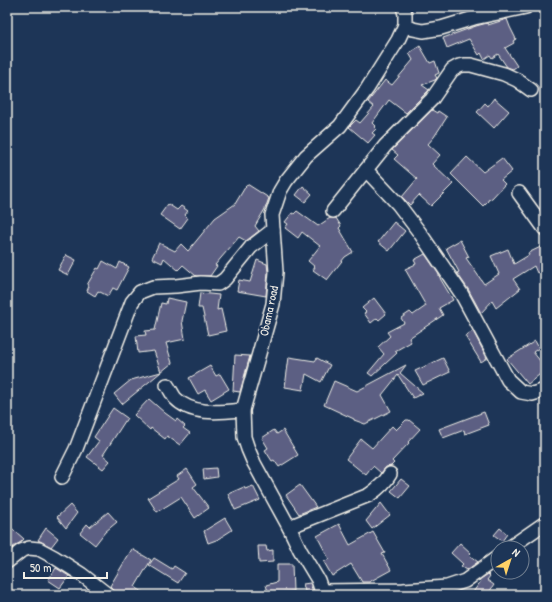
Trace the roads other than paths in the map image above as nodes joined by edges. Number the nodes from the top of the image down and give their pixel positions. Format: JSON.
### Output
{"nodes":[{"id":1,"x":403,"y":7,"type":"edge"},
{"id":2,"x":526,"y":7,"type":"edge"},
{"id":3,"x":405,"y":26,"type":"junction"},
{"id":4,"x":531,"y":90,"type":"dead end"},
{"id":5,"x":366,"y":170,"type":"junction"},
{"id":6,"x":519,"y":192,"type":"dead end"},
{"id":7,"x":333,"y":211,"type":"dead end"},
{"id":8,"x":545,"y":229,"type":"edge"},
{"id":9,"x":273,"y":230,"type":"junction"},
{"id":10,"x":167,"y":385,"type":"dead end"},
{"id":11,"x":545,"y":389,"type":"edge"},
{"id":12,"x":243,"y":410,"type":"junction"},
{"id":13,"x":390,"y":474,"type":"dead end"},
{"id":14,"x":62,"y":477,"type":"dead end"},
{"id":15,"x":545,"y":523,"type":"edge"},
{"id":16,"x":289,"y":527,"type":"junction"},
{"id":17,"x":521,"y":540,"type":"edge"},
{"id":18,"x":7,"y":562,"type":"edge"},
{"id":19,"x":490,"y":563,"type":"edge"},
{"id":20,"x":322,"y":593,"type":"edge"},
{"id":21,"x":108,"y":595,"type":"edge"}],
"edges":[{"from":1,"to":3,"type":"street"},
{"from":2,"to":3,"type":"street"},
{"from":3,"to":9,"type":"street","name":"Obama road"},
{"from":4,"to":5,"type":"street"},
{"from":5,"to":7,"type":"street"},
{"from":5,"to":11,"type":"street"},
{"from":6,"to":8,"type":"street"},
{"from":9,"to":12,"type":"street","name":"Obama road"},
{"from":9,"to":14,"type":"street"},
{"from":10,"to":12,"type":"street"},
{"from":12,"to":16,"type":"street","name":"Obama road"},
{"from":13,"to":16,"type":"street"},
{"from":15,"to":17,"type":"street"},
{"from":16,"to":20,"type":"street","name":"Obama road"},
{"from":18,"to":21,"type":"street"},
{"from":19,"to":20,"type":"street","name":"Obama road"}]}
